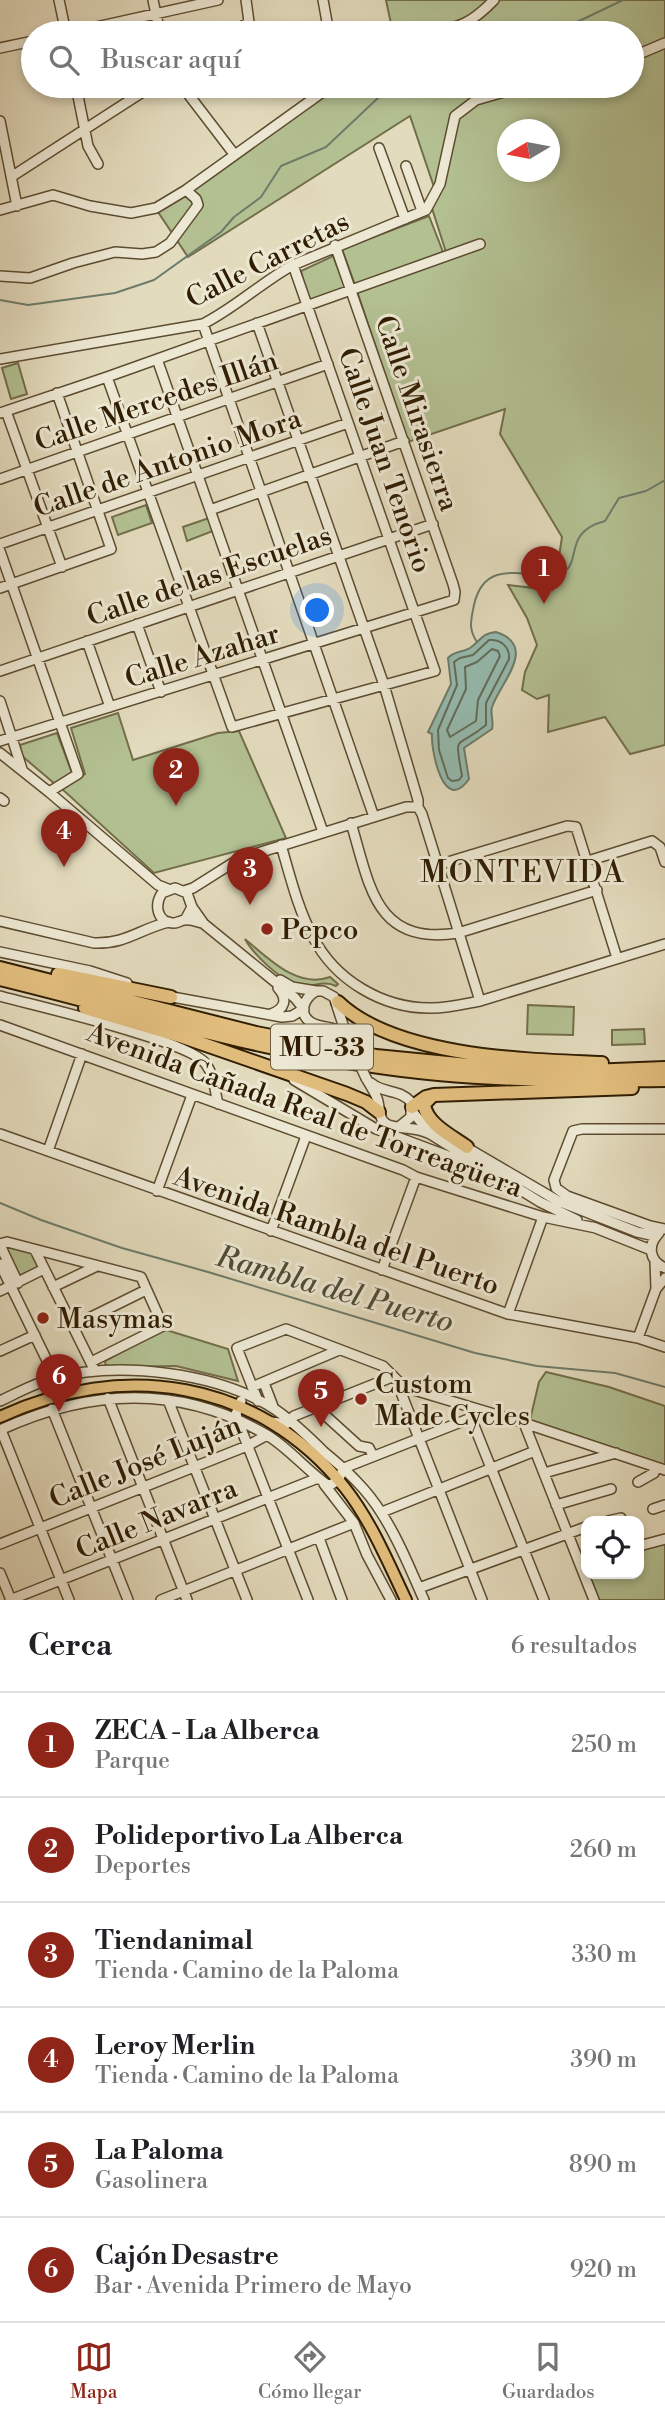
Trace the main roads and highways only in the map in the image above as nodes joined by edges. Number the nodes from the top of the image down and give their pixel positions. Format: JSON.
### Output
{"nodes":[{"id":1,"x":0,"y":962,"type":"edge"},
{"id":2,"x":0,"y":968,"type":"edge"},
{"id":3,"x":0,"y":979,"type":"edge"},
{"id":4,"x":38,"y":988,"type":"junction"},
{"id":5,"x":171,"y":997,"type":"road end"},
{"id":6,"x":338,"y":1005,"type":"road end"},
{"id":7,"x":651,"y":1068,"type":"junction"},
{"id":8,"x":665,"y":1068,"type":"edge"},
{"id":9,"x":665,"y":1082,"type":"edge"},
{"id":10,"x":434,"y":1095,"type":"junction"},
{"id":11,"x":379,"y":1108,"type":"road end"},
{"id":12,"x":412,"y":1109,"type":"road end"},
{"id":13,"x":467,"y":1147,"type":"road end"},
{"id":14,"x":0,"y":1417,"type":"edge"},
{"id":15,"x":406,"y":1600,"type":"edge"}],
"edges":[{"from":1,"to":5,"type":"highway"},
{"from":2,"to":7,"type":"highway","number":"MU-33"},
{"from":3,"to":4,"type":"highway","number":"MU-33"},
{"from":4,"to":9,"type":"highway","number":"MU-33"},
{"from":4,"to":11,"type":"highway"},
{"from":6,"to":7,"type":"highway"},
{"from":7,"to":8,"type":"highway","number":"MU-33"},
{"from":9,"to":10,"type":"highway"},
{"from":10,"to":12,"type":"highway"},
{"from":10,"to":13,"type":"highway"},
{"from":14,"to":15,"type":"main road"}]}
